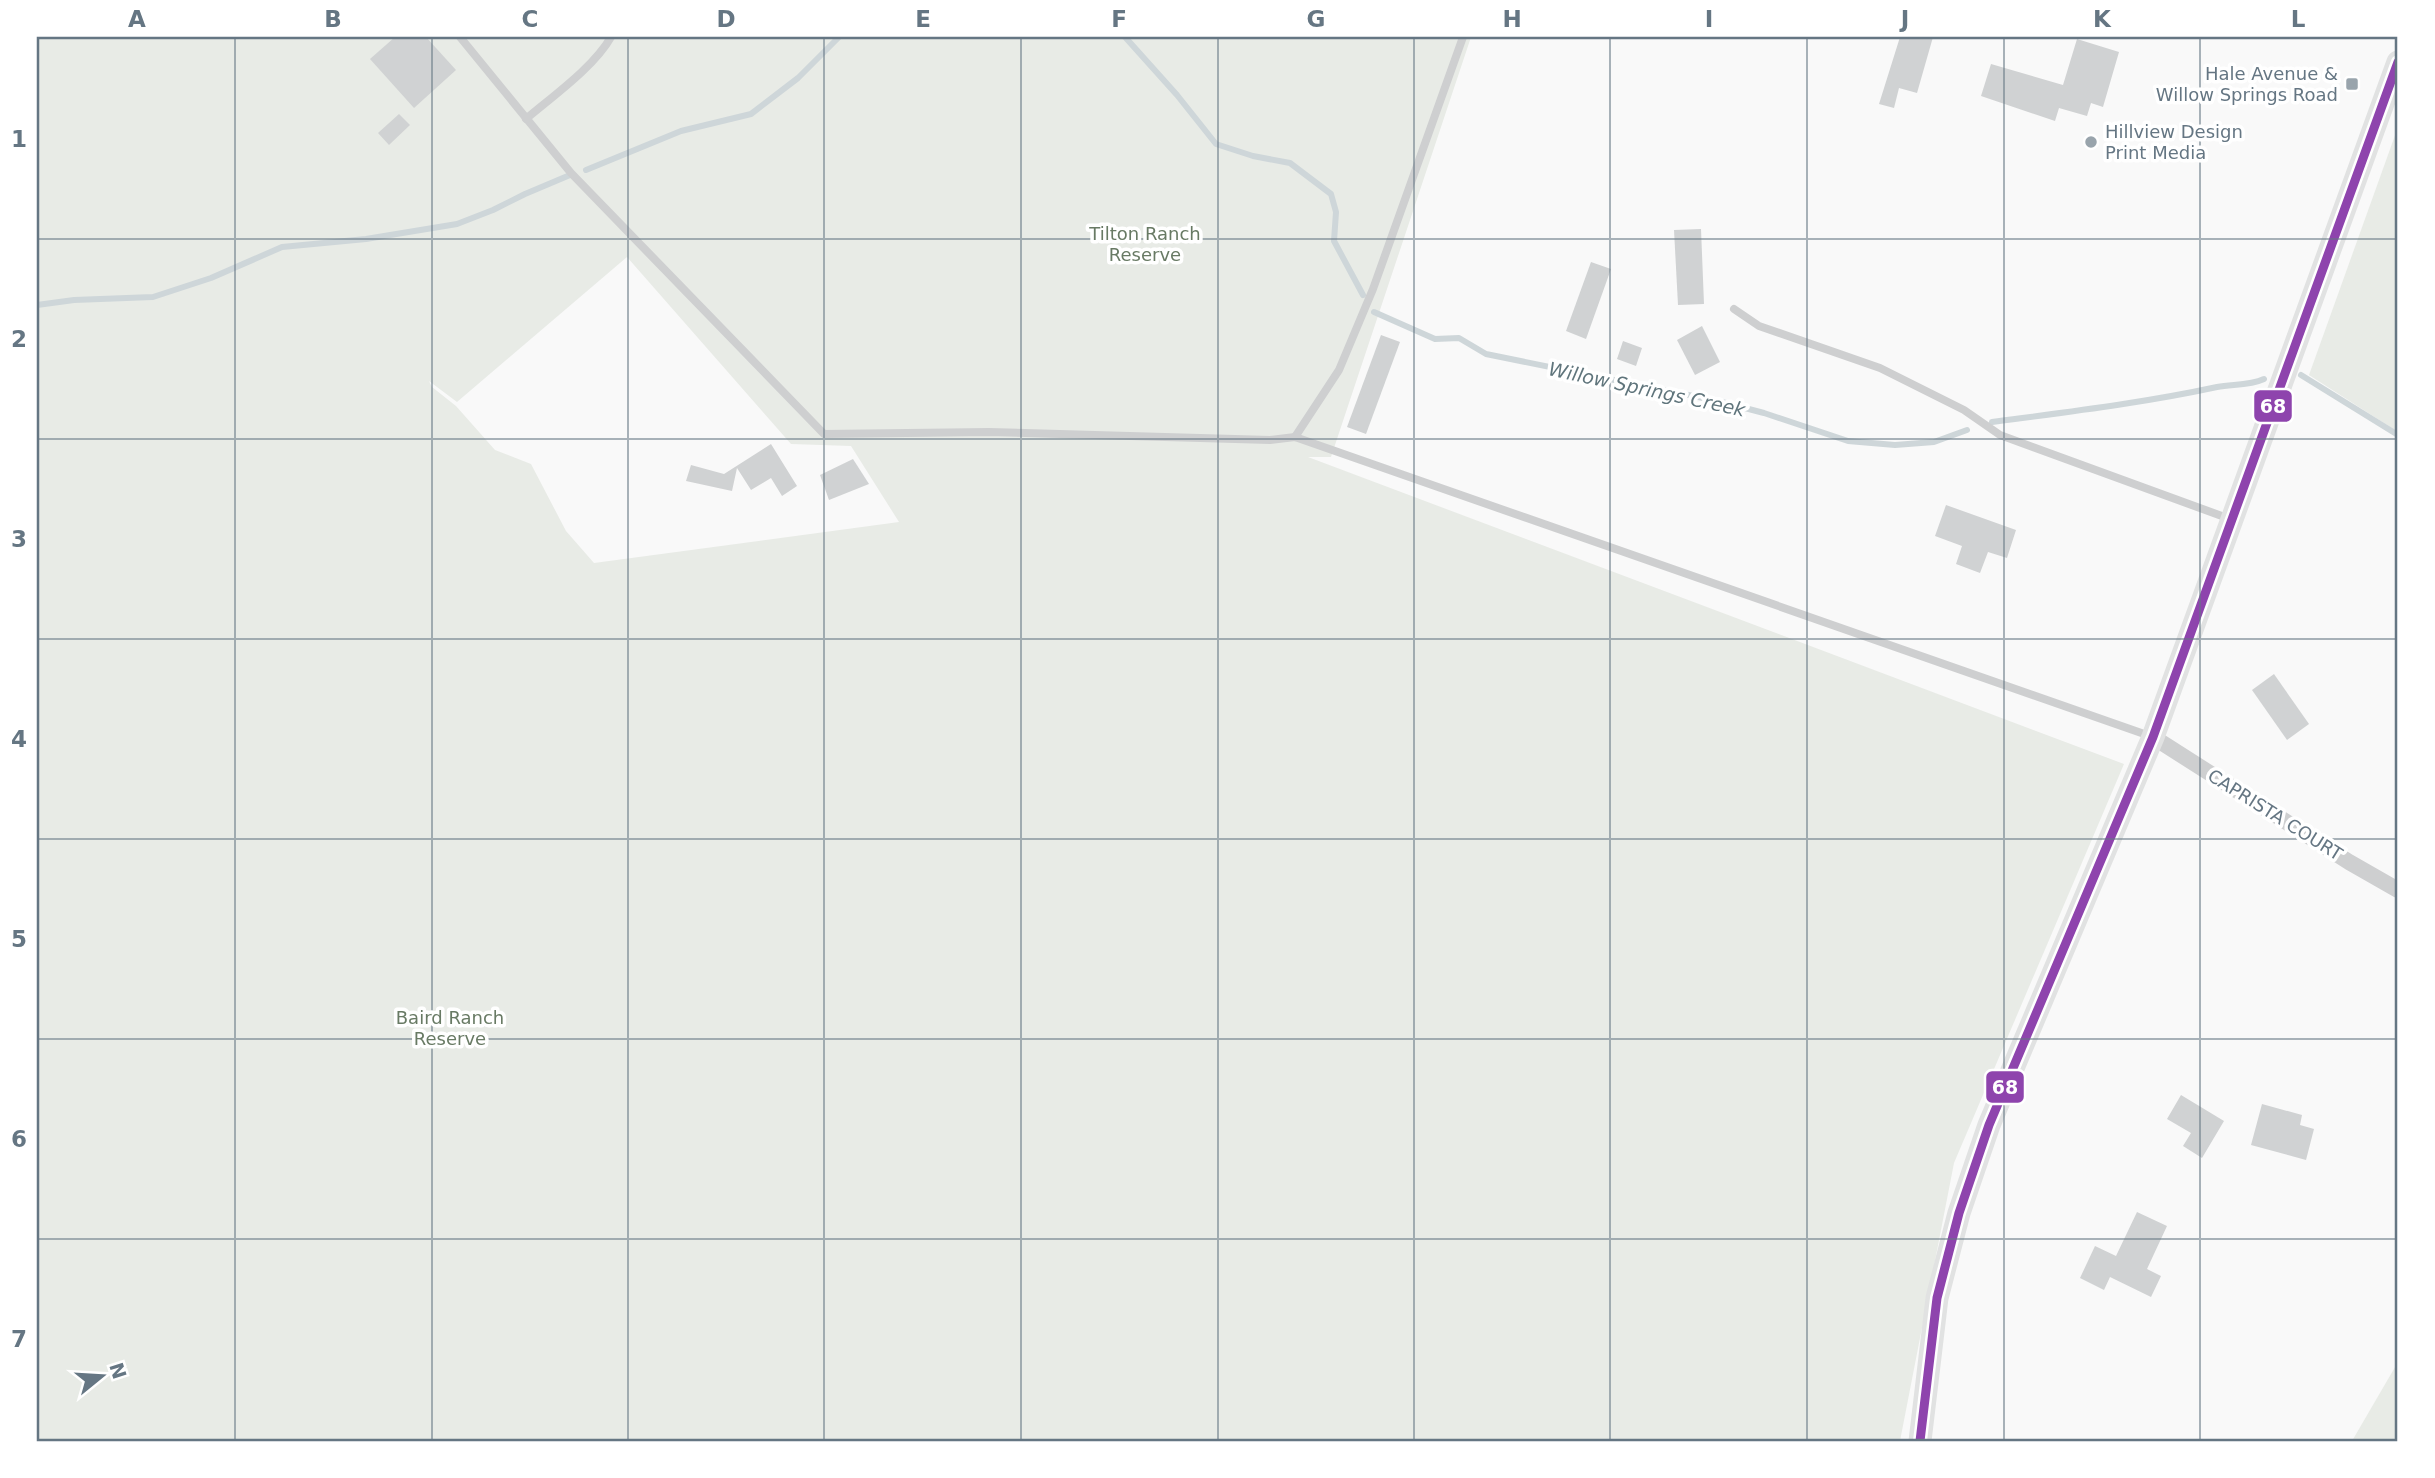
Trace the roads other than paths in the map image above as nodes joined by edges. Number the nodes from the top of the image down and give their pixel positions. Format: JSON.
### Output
{"nodes":[{"id":1,"x":460,"y":37,"type":"edge"},
{"id":2,"x":611,"y":37,"type":"edge"},
{"id":3,"x":1462,"y":37,"type":"edge"},
{"id":4,"x":2398,"y":62,"type":"edge"},
{"id":5,"x":526,"y":119,"type":"junction"},
{"id":6,"x":1734,"y":309,"type":"dead end"},
{"id":7,"x":1295,"y":437,"type":"junction"},
{"id":8,"x":2233,"y":520,"type":"junction"},
{"id":9,"x":2153,"y":737,"type":"junction"},
{"id":10,"x":2398,"y":890,"type":"edge"},
{"id":11,"x":1920,"y":1441,"type":"edge"}],
"edges":[{"from":1,"to":5,"type":"lane"},
{"from":2,"to":5,"type":"lane"},
{"from":3,"to":7,"type":"lane"},
{"from":4,"to":8,"type":"main road"},
{"from":5,"to":7,"type":"lane"},
{"from":6,"to":8,"type":"lane"},
{"from":7,"to":9,"type":"lane"},
{"from":8,"to":9,"type":"main road"},
{"from":9,"to":10,"type":"street","name":"CAPRISTA COURT"},
{"from":9,"to":11,"type":"main road"}]}
